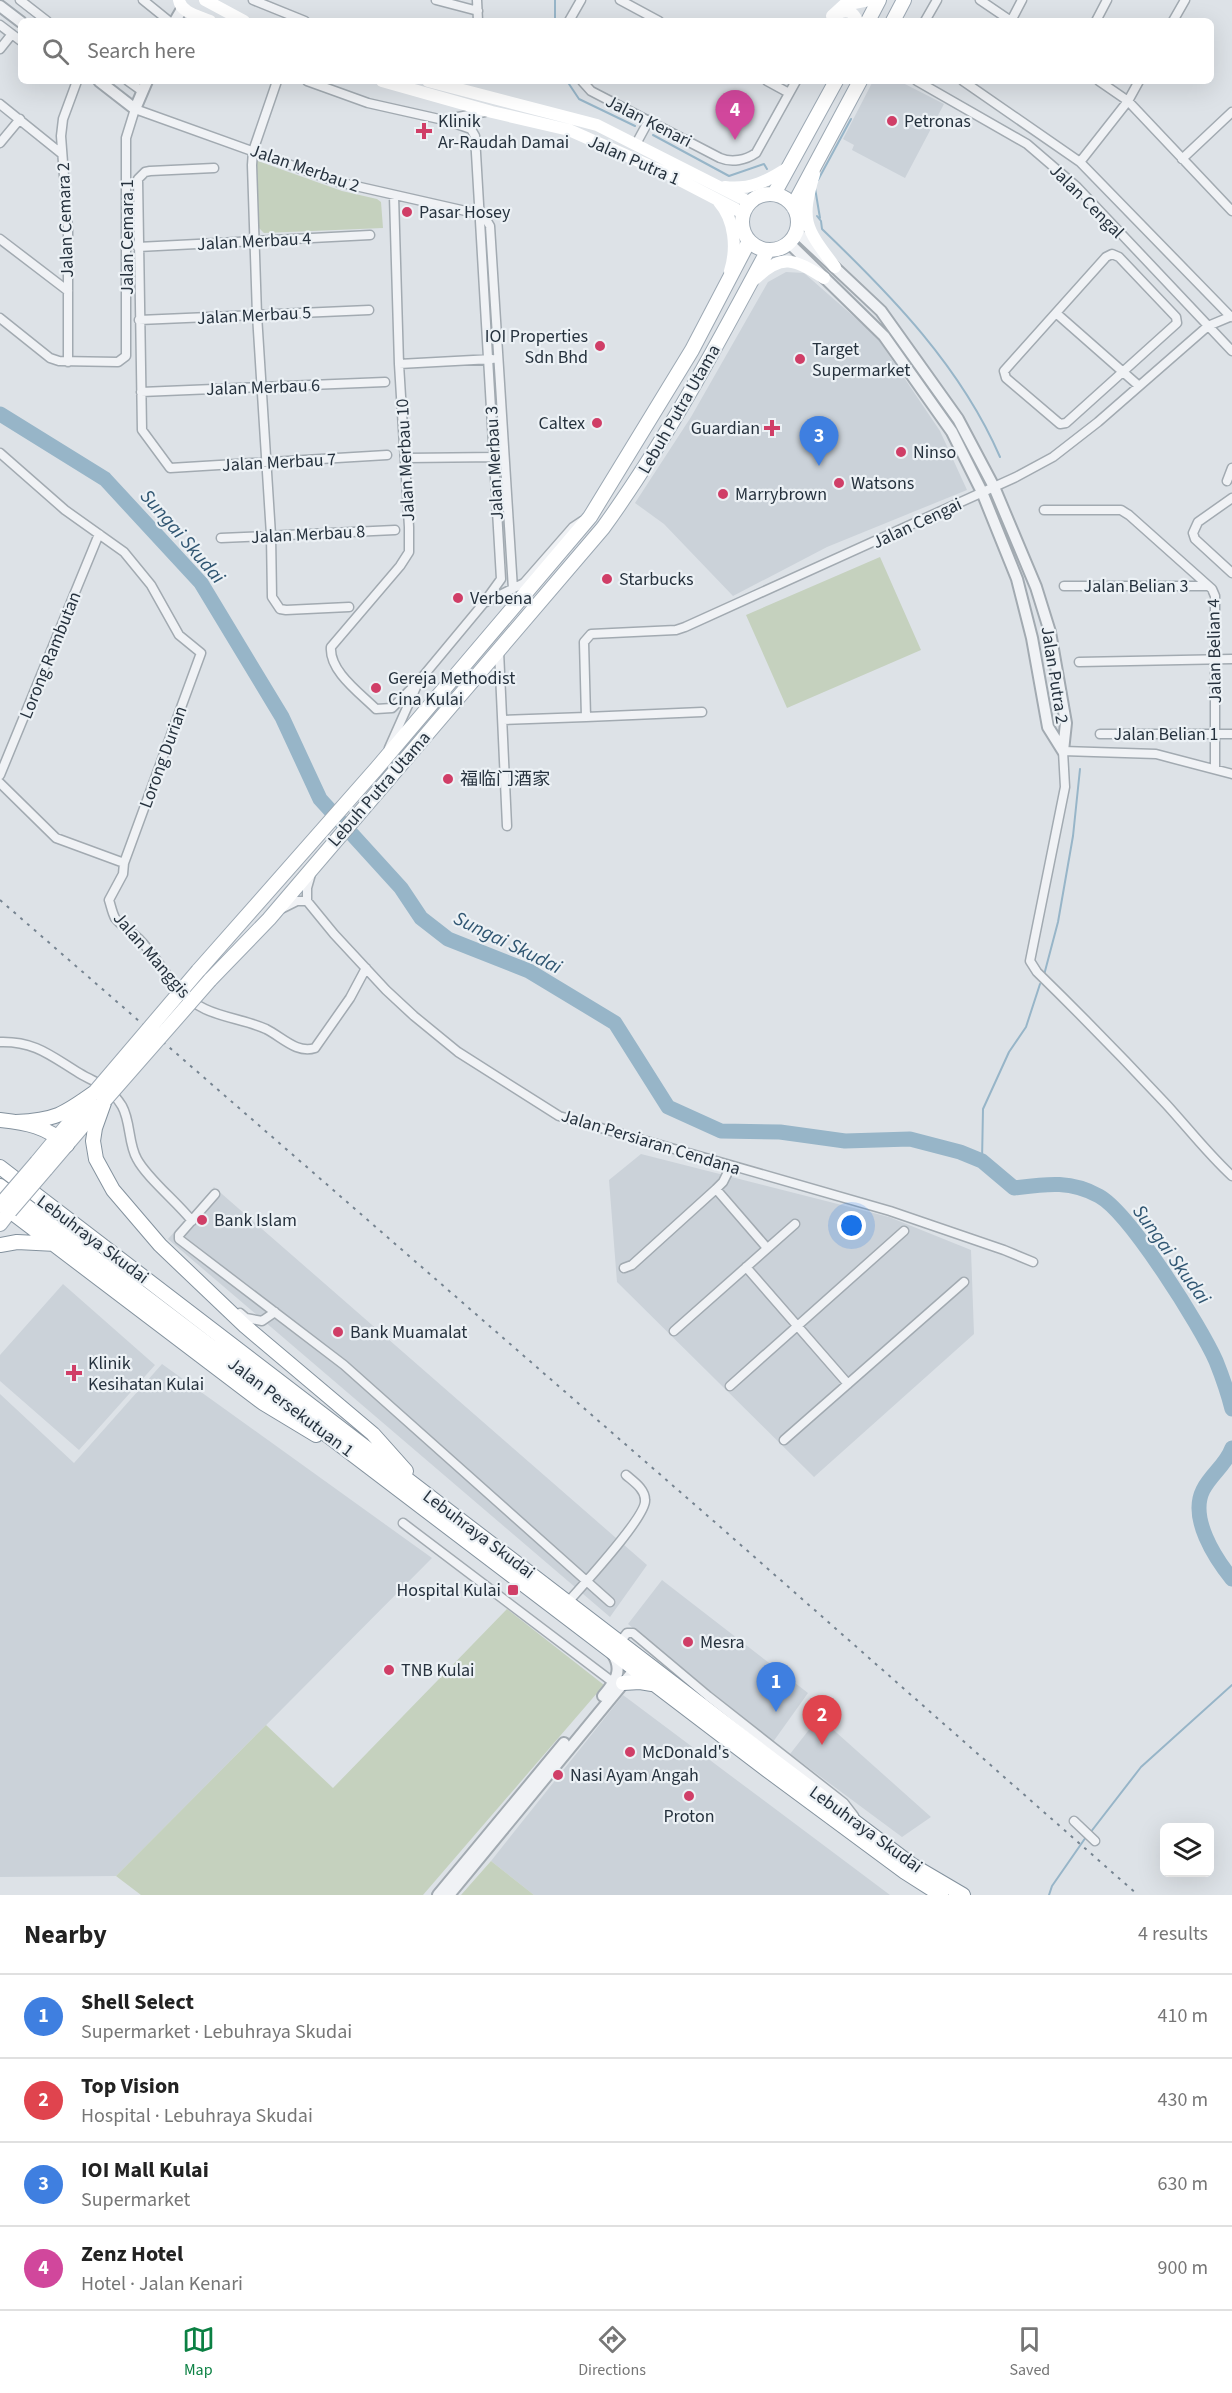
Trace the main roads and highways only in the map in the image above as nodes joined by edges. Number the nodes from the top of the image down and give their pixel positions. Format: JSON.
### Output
{"nodes":[{"id":1,"x":203,"y":0,"type":"edge"},
{"id":2,"x":869,"y":0,"type":"edge"},
{"id":3,"x":879,"y":0,"type":"edge"},
{"id":4,"x":904,"y":0,"type":"edge"},
{"id":5,"x":184,"y":7,"type":"edge"},
{"id":6,"x":204,"y":18,"type":"edge"},
{"id":7,"x":238,"y":18,"type":"edge"},
{"id":8,"x":832,"y":18,"type":"edge"},
{"id":9,"x":833,"y":18,"type":"edge"},
{"id":10,"x":856,"y":18,"type":"edge"},
{"id":11,"x":870,"y":18,"type":"edge"},
{"id":12,"x":894,"y":18,"type":"edge"},
{"id":13,"x":393,"y":84,"type":"edge"},
{"id":14,"x":440,"y":84,"type":"edge"},
{"id":15,"x":834,"y":84,"type":"edge"},
{"id":16,"x":858,"y":84,"type":"edge"},
{"id":17,"x":817,"y":164,"type":"junction"},
{"id":18,"x":789,"y":167,"type":"junction"},
{"id":19,"x":717,"y":192,"type":"junction"},
{"id":20,"x":774,"y":194,"type":"junction"},
{"id":21,"x":793,"y":206,"type":"junction"},
{"id":22,"x":746,"y":208,"type":"junction"},
{"id":23,"x":749,"y":241,"type":"junction"},
{"id":24,"x":768,"y":250,"type":"junction"},
{"id":25,"x":835,"y":267,"type":"road end"},
{"id":26,"x":824,"y":278,"type":"road end"},
{"id":27,"x":750,"y":283,"type":"junction"},
{"id":28,"x":723,"y":289,"type":"junction"},
{"id":29,"x":383,"y":768,"type":"junction"},
{"id":30,"x":100,"y":1096,"type":"junction"},
{"id":31,"x":0,"y":1120,"type":"edge"},
{"id":32,"x":16,"y":1122,"type":"junction"},
{"id":33,"x":62,"y":1140,"type":"junction"},
{"id":34,"x":0,"y":1167,"type":"edge"},
{"id":35,"x":0,"y":1186,"type":"edge"},
{"id":36,"x":4,"y":1207,"type":"edge"},
{"id":37,"x":0,"y":1224,"type":"edge"},
{"id":38,"x":56,"y":1244,"type":"junction"},
{"id":39,"x":0,"y":1245,"type":"edge"},
{"id":40,"x":381,"y":1475,"type":"junction"},
{"id":41,"x":430,"y":1497,"type":"junction"},
{"id":42,"x":615,"y":1646,"type":"junction"},
{"id":43,"x":619,"y":1683,"type":"road end"},
{"id":44,"x":657,"y":1686,"type":"junction"},
{"id":45,"x":941,"y":1895,"type":"edge"},
{"id":46,"x":963,"y":1895,"type":"edge"}],
"edges":[{"from":1,"to":5,"type":"main road"},
{"from":1,"to":7,"type":"main road"},
{"from":2,"to":8,"type":"main road"},
{"from":3,"to":11,"type":"main road"},
{"from":4,"to":12,"type":"main road"},
{"from":5,"to":6,"type":"main road"},
{"from":9,"to":10,"type":"main road"},
{"from":13,"to":19,"type":"main road","name":"Jalan Putra 1"},
{"from":14,"to":19,"type":"main road","name":"Jalan Putra 1"},
{"from":15,"to":18,"type":"main road"},
{"from":16,"to":17,"type":"main road"},
{"from":17,"to":21,"type":"main road"},
{"from":17,"to":25,"type":"main road"},
{"from":18,"to":19,"type":"main road"},
{"from":18,"to":20,"type":"main road"},
{"from":19,"to":22,"type":"main road","name":"Jalan Putra 1"},
{"from":19,"to":28,"type":"main road"},
{"from":20,"to":21,"type":"main road"},
{"from":20,"to":22,"type":"main road"},
{"from":21,"to":24,"type":"main road"},
{"from":22,"to":23,"type":"main road"},
{"from":23,"to":24,"type":"main road"},
{"from":23,"to":28,"type":"main road","name":"Lebuh Putra Utama"},
{"from":24,"to":27,"type":"main road","name":"Lebuh Putra Utama"},
{"from":26,"to":27,"type":"main road"},
{"from":27,"to":29,"type":"main road","name":"Lebuh Putra Utama"},
{"from":28,"to":29,"type":"main road","name":"Lebuh Putra Utama"},
{"from":29,"to":30,"type":"main road","name":"Lebuh Putra Utama","bridge":true},
{"from":29,"to":30,"type":"main road","name":"Lebuh Putra Utama","bridge":true},
{"from":30,"to":32,"type":"main road"},
{"from":30,"to":33,"type":"main road","name":"Lebuh Putra Utama"},
{"from":30,"to":41,"type":"main road"},
{"from":31,"to":32,"type":"main road"},
{"from":32,"to":33,"type":"main road"},
{"from":33,"to":36,"type":"main road","name":"Lebuh Putra Utama","bridge":true},
{"from":34,"to":41,"type":"main road","name":"Lebuhraya Skudai"},
{"from":35,"to":40,"type":"main road","name":"Jalan Persekutuan 1"},
{"from":36,"to":37,"type":"main road","name":"Lebuh Putra Utama"},
{"from":36,"to":38,"type":"main road"},
{"from":38,"to":39,"type":"main road"},
{"from":38,"to":40,"type":"main road"},
{"from":40,"to":42,"type":"main road","name":"Lebuhraya Skudai"},
{"from":41,"to":42,"type":"main road","name":"Lebuhraya Skudai"},
{"from":42,"to":44,"type":"main road","name":"Lebuhraya Skudai"},
{"from":42,"to":46,"type":"main road","name":"Lebuhraya Skudai"},
{"from":43,"to":44,"type":"main road"},
{"from":44,"to":45,"type":"main road","name":"Lebuhraya Skudai"}]}
